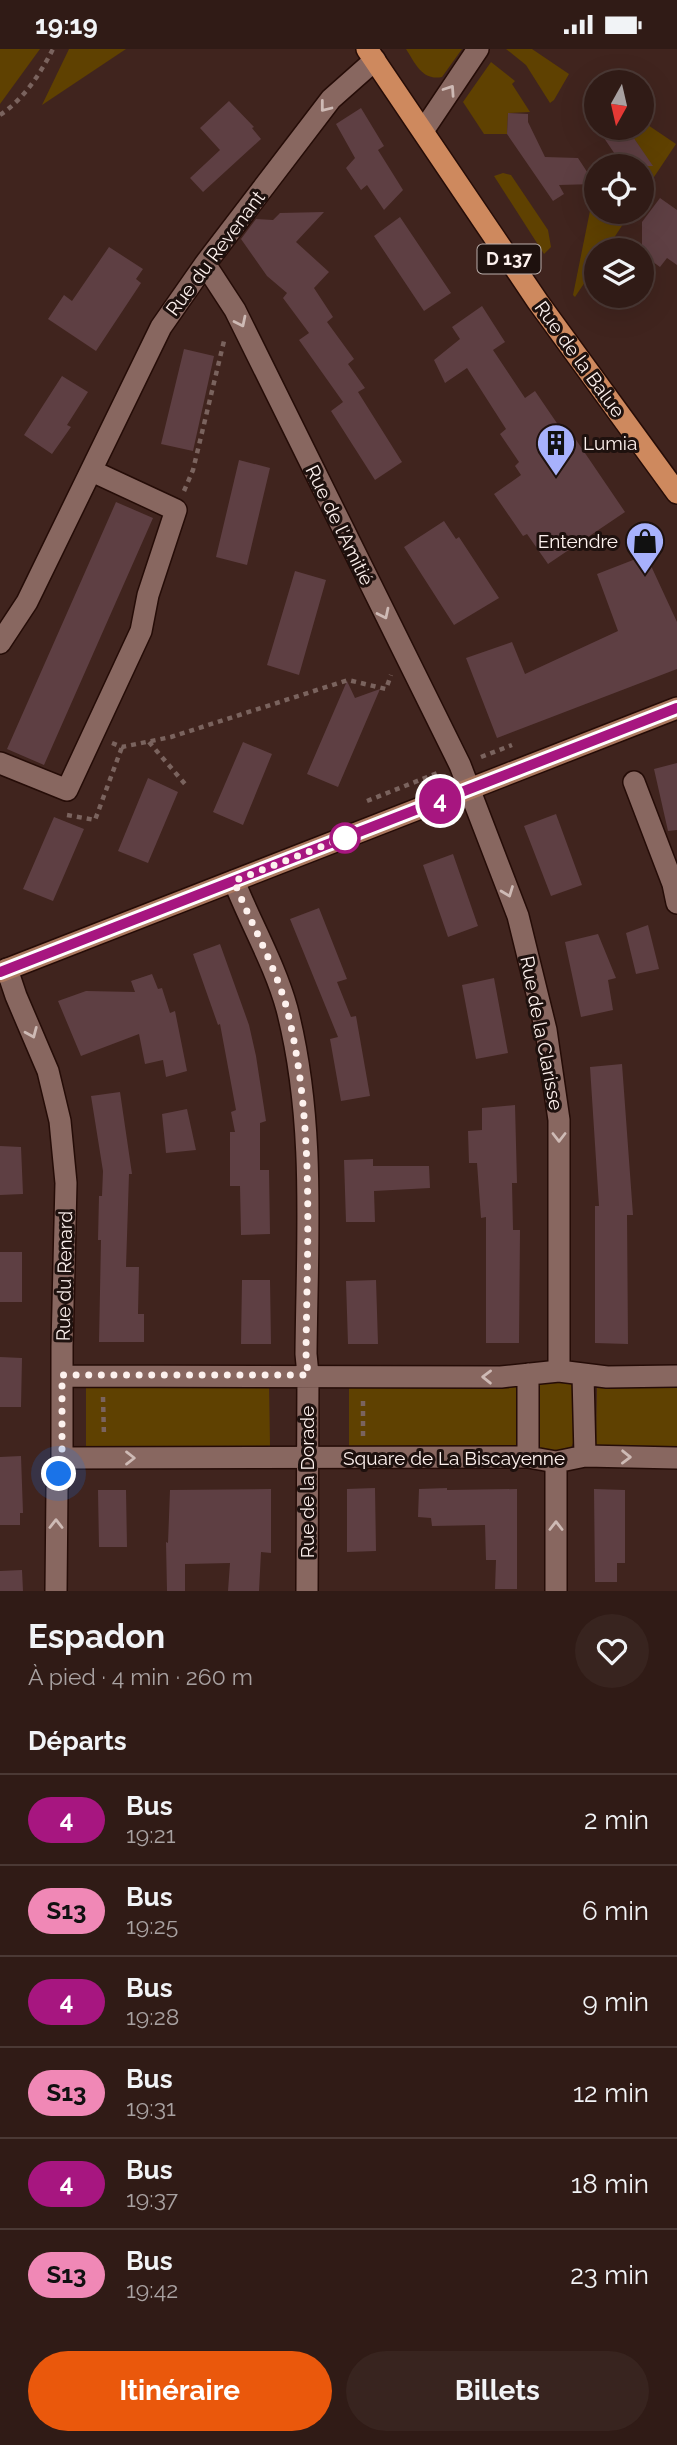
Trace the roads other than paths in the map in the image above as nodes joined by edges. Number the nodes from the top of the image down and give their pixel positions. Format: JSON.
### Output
{"nodes":[{"id":1,"x":478,"y":49,"type":"edge"},
{"id":2,"x":371,"y":55,"type":"edge"},
{"id":3,"x":423,"y":131,"type":"junction"},
{"id":4,"x":205,"y":264,"type":"junction"},
{"id":5,"x":92,"y":471,"type":"junction"},
{"id":6,"x":677,"y":493,"type":"edge"},
{"id":7,"x":0,"y":643,"type":"edge"},
{"id":8,"x":677,"y":708,"type":"edge"},
{"id":9,"x":0,"y":763,"type":"edge"},
{"id":10,"x":634,"y":782,"type":"dead end"},
{"id":11,"x":470,"y":789,"type":"junction"},
{"id":12,"x":234,"y":881,"type":"junction"},
{"id":13,"x":677,"y":903,"type":"edge"},
{"id":14,"x":4,"y":971,"type":"edge"},
{"id":15,"x":559,"y":1371,"type":"junction"},
{"id":16,"x":528,"y":1374,"type":"junction"},
{"id":17,"x":62,"y":1375,"type":"junction"},
{"id":18,"x":308,"y":1375,"type":"junction"},
{"id":19,"x":583,"y":1375,"type":"junction"},
{"id":20,"x":677,"y":1376,"type":"edge"},
{"id":21,"x":585,"y":1456,"type":"junction"},
{"id":22,"x":528,"y":1457,"type":"junction"},
{"id":23,"x":62,"y":1458,"type":"junction"},
{"id":24,"x":307,"y":1458,"type":"junction"},
{"id":25,"x":677,"y":1458,"type":"edge"},
{"id":26,"x":556,"y":1462,"type":"junction"},
{"id":27,"x":56,"y":1591,"type":"edge"},
{"id":28,"x":307,"y":1591,"type":"edge"},
{"id":29,"x":555,"y":1591,"type":"edge"}],
"edges":[{"from":3,"to":1,"type":"street","one_way":true},
{"from":2,"to":3,"type":"main road","name":"Rue de la Balue","number":"D 137"},
{"from":2,"to":4,"type":"street","name":"Rue du Revenant","one_way":true},
{"from":3,"to":6,"type":"main road","name":"Rue de la Balue","number":"D 137"},
{"from":4,"to":5,"type":"street","name":"Rue du Revenant"},
{"from":4,"to":11,"type":"street","name":"Rue de l'Amitié","one_way":true},
{"from":5,"to":7,"type":"street","name":"Rue du Revenant"},
{"from":5,"to":9,"type":"street"},
{"from":8,"to":11,"type":"street"},
{"from":10,"to":13,"type":"street"},
{"from":11,"to":12,"type":"street"},
{"from":11,"to":15,"type":"street","name":"Rue de la Clarisse","one_way":true},
{"from":12,"to":14,"type":"street"},
{"from":12,"to":18,"type":"street","name":"Rue de la Dorade"},
{"from":14,"to":17,"type":"street","name":"Rue du Renard","one_way":true},
{"from":15,"to":16,"type":"street"},
{"from":15,"to":19,"type":"street"},
{"from":16,"to":18,"type":"street","one_way":true},
{"from":16,"to":22,"type":"street"},
{"from":17,"to":18,"type":"street"},
{"from":17,"to":23,"type":"street","name":"Rue du Renard"},
{"from":18,"to":24,"type":"street","name":"Rue de la Dorade"},
{"from":19,"to":20,"type":"street"},
{"from":19,"to":21,"type":"street"},
{"from":21,"to":25,"type":"street","name":"Square de La Biscayenne","one_way":true},
{"from":21,"to":26,"type":"street","name":"Square de La Biscayenne"},
{"from":22,"to":24,"type":"street","name":"Square de La Biscayenne"},
{"from":22,"to":26,"type":"street","name":"Square de La Biscayenne"},
{"from":23,"to":24,"type":"street","name":"Square de La Biscayenne","one_way":true},
{"from":27,"to":23,"type":"street","name":"Rue du Renard","one_way":true},
{"from":24,"to":28,"type":"street","name":"Rue de la Dorade"},
{"from":29,"to":26,"type":"street","one_way":true}]}
